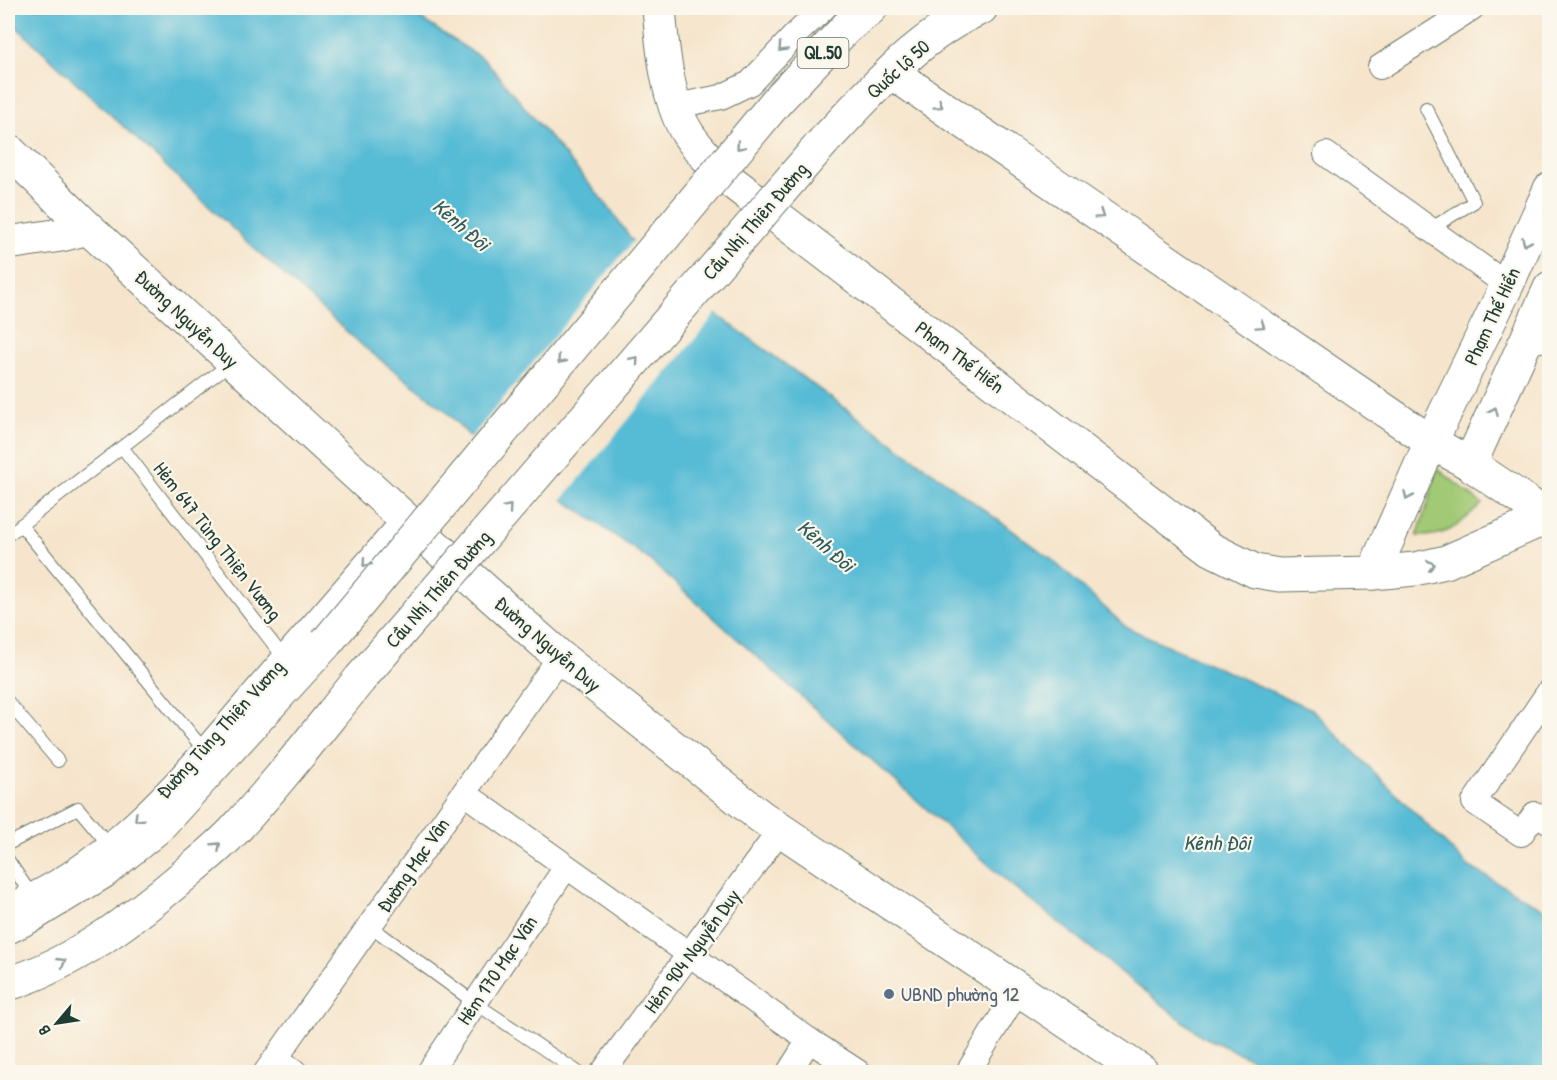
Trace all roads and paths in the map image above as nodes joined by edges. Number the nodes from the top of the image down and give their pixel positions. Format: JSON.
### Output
{"nodes":[{"id":1,"x":659,"y":8,"type":"edge"},
{"id":2,"x":824,"y":8,"type":"edge"},
{"id":3,"x":871,"y":8,"type":"edge"},
{"id":4,"x":981,"y":8,"type":"edge"},
{"id":5,"x":1472,"y":8,"type":"edge"},
{"id":6,"x":1380,"y":68,"type":"dead end"},
{"id":7,"x":891,"y":72,"type":"junction"},
{"id":8,"x":676,"y":106,"type":"junction"},
{"id":9,"x":1426,"y":108,"type":"dead end"},
{"id":10,"x":824,"y":141,"type":"joint"},
{"id":11,"x":8,"y":150,"type":"edge"},
{"id":12,"x":1326,"y":154,"type":"dead end"},
{"id":13,"x":1550,"y":189,"type":"edge"},
{"id":14,"x":88,"y":228,"type":"junction"},
{"id":15,"x":1430,"y":229,"type":"junction"},
{"id":16,"x":8,"y":243,"type":"edge"},
{"id":17,"x":1507,"y":285,"type":"junction"},
{"id":18,"x":1550,"y":288,"type":"edge"},
{"id":19,"x":1537,"y":340,"type":"edge"},
{"id":20,"x":233,"y":361,"type":"junction"},
{"id":21,"x":1431,"y":442,"type":"junction"},
{"id":22,"x":122,"y":447,"type":"junction"},
{"id":23,"x":1470,"y":464,"type":"junction"},
{"id":24,"x":1549,"y":518,"type":"edge"},
{"id":25,"x":405,"y":519,"type":"junction"},
{"id":26,"x":21,"y":525,"type":"junction"},
{"id":27,"x":8,"y":535,"type":"edge"},
{"id":28,"x":1373,"y":573,"type":"junction"},
{"id":29,"x":560,"y":657,"type":"junction"},
{"id":30,"x":284,"y":658,"type":"junction"},
{"id":31,"x":1550,"y":690,"type":"edge"},
{"id":32,"x":8,"y":702,"type":"edge"},
{"id":33,"x":204,"y":750,"type":"junction"},
{"id":34,"x":58,"y":761,"type":"dead end"},
{"id":35,"x":464,"y":793,"type":"junction"},
{"id":36,"x":1550,"y":822,"type":"edge"},
{"id":37,"x":780,"y":830,"type":"junction"},
{"id":38,"x":8,"y":844,"type":"edge"},
{"id":39,"x":109,"y":845,"type":"junction"},
{"id":40,"x":8,"y":860,"type":"edge"},
{"id":41,"x":566,"y":867,"type":"junction"},
{"id":42,"x":32,"y":896,"type":"junction"},
{"id":43,"x":8,"y":906,"type":"edge"},
{"id":44,"x":370,"y":926,"type":"junction"},
{"id":45,"x":8,"y":927,"type":"edge"},
{"id":46,"x":690,"y":953,"type":"junction"},
{"id":47,"x":8,"y":984,"type":"edge"},
{"id":48,"x":1018,"y":990,"type":"junction"},
{"id":49,"x":475,"y":1003,"type":"junction"},
{"id":50,"x":809,"y":1040,"type":"junction"},
{"id":51,"x":279,"y":1068,"type":"edge"},
{"id":52,"x":429,"y":1072,"type":"edge"},
{"id":53,"x":578,"y":1072,"type":"edge"},
{"id":54,"x":603,"y":1072,"type":"edge"},
{"id":55,"x":789,"y":1072,"type":"edge"},
{"id":56,"x":858,"y":1072,"type":"edge"},
{"id":57,"x":968,"y":1072,"type":"edge"},
{"id":58,"x":1142,"y":1072,"type":"edge"}],
"edges":[{"from":1,"to":8,"type":"main road","name":"Phạm Thế Hiển"},
{"from":2,"to":8,"type":"street","one_way":true},
{"from":3,"to":45,"type":"main road","number":"QL.50","one_way":true,"bridge":true},
{"from":4,"to":7,"type":"main road","name":"Quốc lộ 50"},
{"from":5,"to":6,"type":"street"},
{"from":7,"to":10,"type":"main road","name":"Quốc lộ 50"},
{"from":7,"to":21,"type":"main road","name":"Phạm Thế Hiển","one_way":true},
{"from":8,"to":28,"type":"main road","name":"Phạm Thế Hiển"},
{"from":9,"to":15,"type":"lane"},
{"from":47,"to":10,"type":"main road","name":"Cầu Nhị Thiên Đường","one_way":true,"bridge":true},
{"from":11,"to":14,"type":"main road","name":"Đường Nguyễn Duy"},
{"from":12,"to":15,"type":"street"},
{"from":13,"to":17,"type":"main road","name":"Phạm Thế Hiển","one_way":true},
{"from":14,"to":16,"type":"main road"},
{"from":14,"to":20,"type":"main road","name":"Đường Nguyễn Duy"},
{"from":15,"to":17,"type":"street"},
{"from":17,"to":21,"type":"main road","name":"Phạm Thế Hiển"},
{"from":18,"to":19,"type":"main road","name":"Phạm Thế Hiển"},
{"from":23,"to":19,"type":"main road","name":"Phạm Thế Hiển","one_way":true},
{"from":20,"to":22,"type":"lane"},
{"from":20,"to":25,"type":"main road","name":"Đường Nguyễn Duy"},
{"from":21,"to":23,"type":"main road","name":"Phạm Thế Hiển"},
{"from":21,"to":28,"type":"main road","name":"Phạm Thế Hiển","one_way":true},
{"from":22,"to":26,"type":"lane"},
{"from":22,"to":30,"type":"lane","name":"Hẻm 647 Tùng Thiện Vương"},
{"from":23,"to":24,"type":"main road","name":"Phạm Thế Hiển"},
{"from":28,"to":24,"type":"main road","name":"Phạm Thế Hiển","one_way":true},
{"from":25,"to":29,"type":"main road","name":"Đường Nguyễn Duy"},
{"from":25,"to":30,"type":"street","name":"Đường Tùng Thiện Vương","one_way":true},
{"from":26,"to":27,"type":"lane"},
{"from":26,"to":33,"type":"lane"},
{"from":29,"to":35,"type":"street","name":"Đường Mạc Vân"},
{"from":29,"to":37,"type":"main road","name":"Đường Nguyễn Duy"},
{"from":30,"to":33,"type":"street","name":"Đường Tùng Thiện Vương"},
{"from":31,"to":36,"type":"street"},
{"from":32,"to":34,"type":"lane"},
{"from":33,"to":39,"type":"street","name":"Đường Tùng Thiện Vương","one_way":true},
{"from":35,"to":41,"type":"street"},
{"from":35,"to":44,"type":"street","name":"Đường Mạc Vân"},
{"from":37,"to":46,"type":"street","name":"Hẻm 904 Nguyễn Duy"},
{"from":37,"to":48,"type":"main road","name":"Đường Nguyễn Duy"},
{"from":38,"to":39,"type":"lane"},
{"from":39,"to":42,"type":"street","name":"Đường Tùng Thiện Vương"},
{"from":40,"to":42,"type":"lane"},
{"from":41,"to":46,"type":"street"},
{"from":41,"to":49,"type":"street","name":"Hẻm 170 Mạc Vân"},
{"from":42,"to":43,"type":"street","name":"Đường Tùng Thiện Vương"},
{"from":44,"to":49,"type":"lane"},
{"from":44,"to":51,"type":"street","name":"Đường Mạc Vân"},
{"from":46,"to":50,"type":"street"},
{"from":46,"to":54,"type":"street","name":"Hẻm 904 Nguyễn Duy"},
{"from":48,"to":57,"type":"street"},
{"from":48,"to":58,"type":"main road","name":"Đường Nguyễn Duy"},
{"from":49,"to":52,"type":"street","name":"Hẻm 170 Mạc Vân"},
{"from":49,"to":53,"type":"lane"},
{"from":50,"to":55,"type":"street"},
{"from":50,"to":56,"type":"street"}]}
